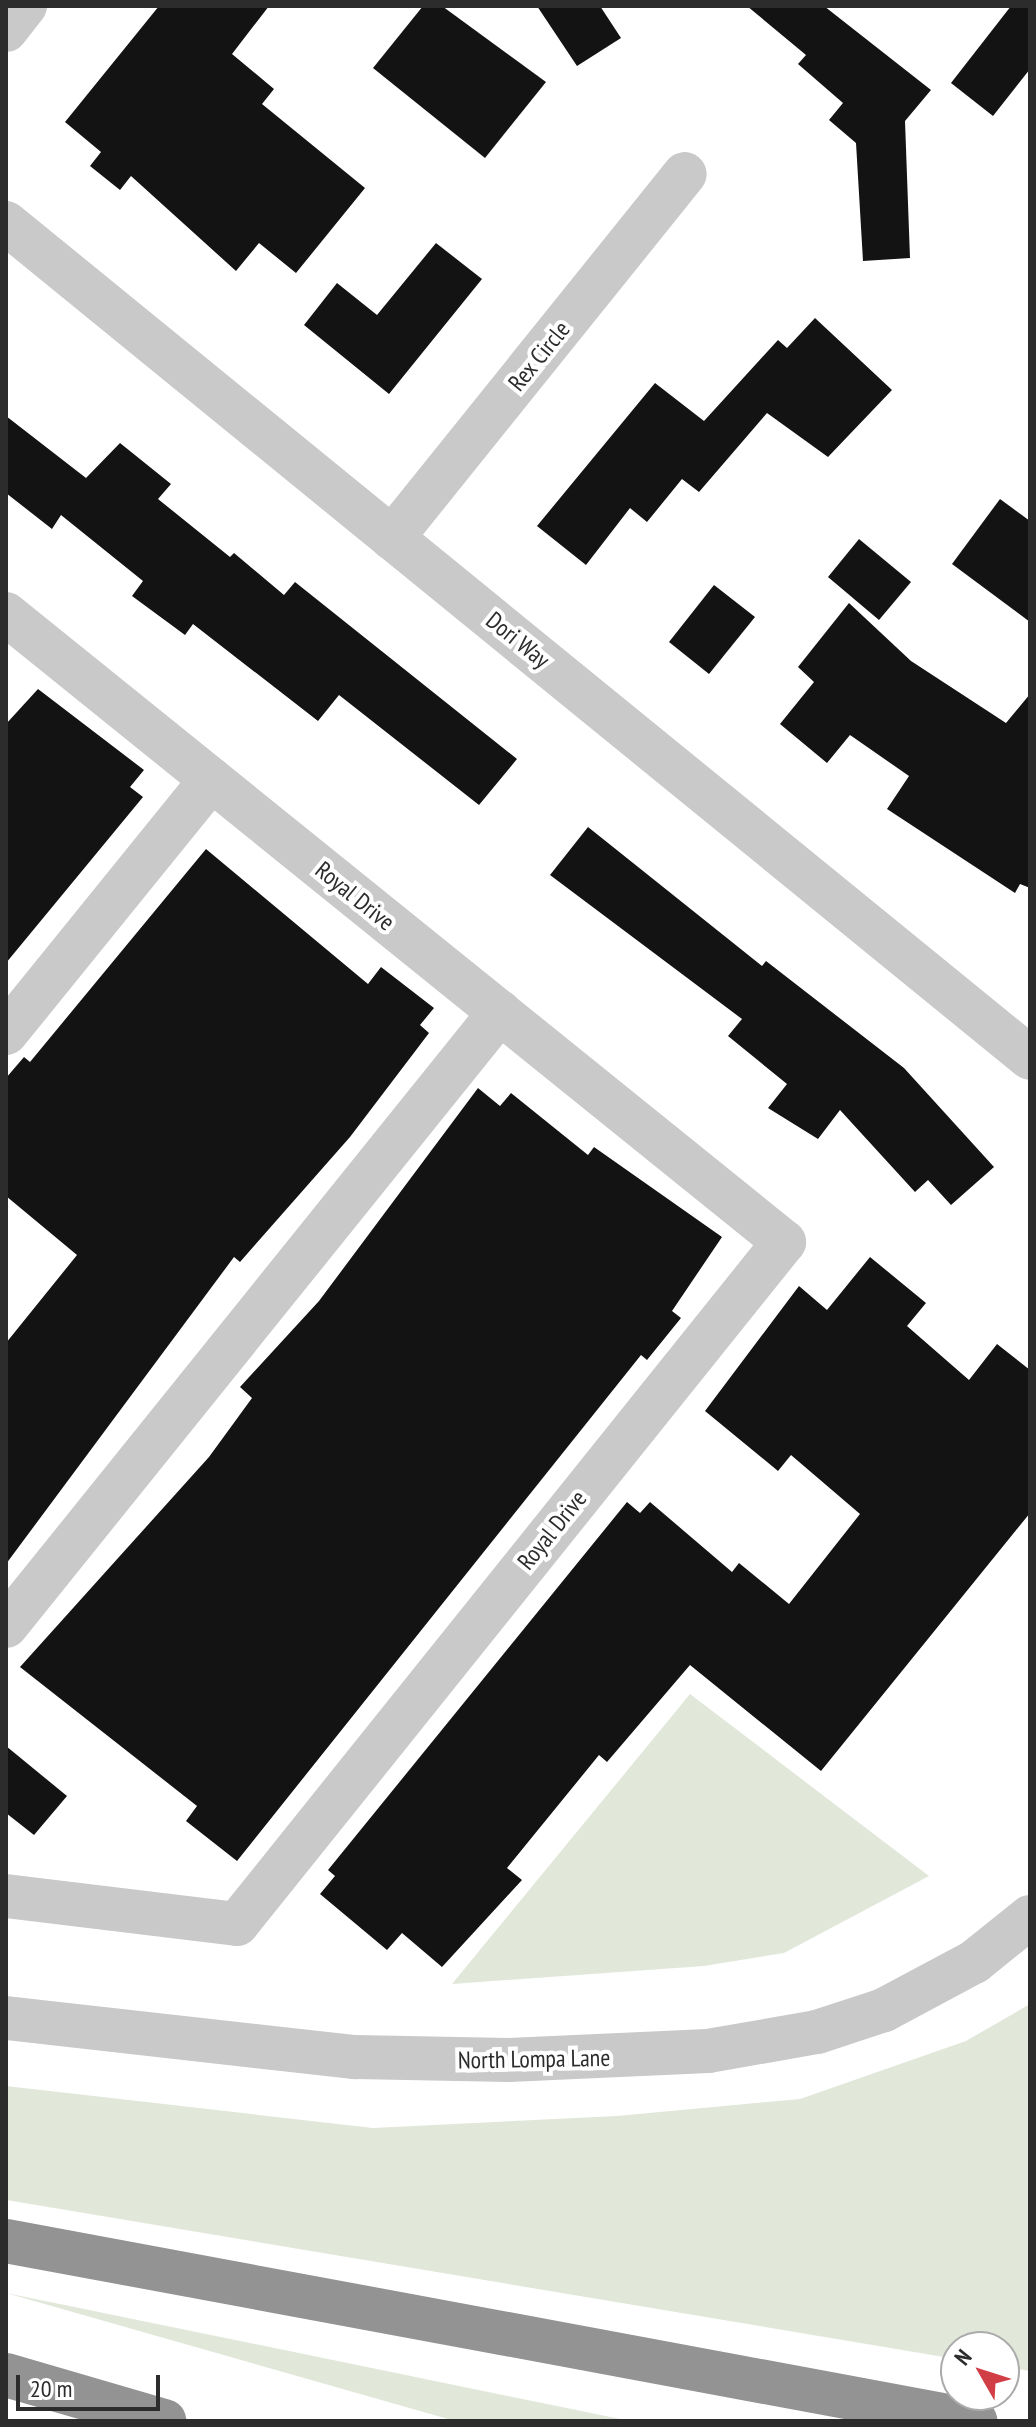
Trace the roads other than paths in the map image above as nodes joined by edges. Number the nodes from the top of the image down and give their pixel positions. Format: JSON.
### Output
{"nodes":[{"id":1,"x":25,"y":6,"type":"edge"},
{"id":2,"x":6,"y":30,"type":"edge"},
{"id":3,"x":685,"y":174,"type":"dead end"},
{"id":4,"x":6,"y":223,"type":"edge"},
{"id":5,"x":392,"y":538,"type":"junction"},
{"id":6,"x":6,"y":614,"type":"edge"},
{"id":7,"x":211,"y":780,"type":"junction"},
{"id":8,"x":500,"y":1012,"type":"junction"},
{"id":9,"x":6,"y":1033,"type":"edge"},
{"id":10,"x":1030,"y":1058,"type":"edge"},
{"id":11,"x":6,"y":1626,"type":"edge"},
{"id":12,"x":6,"y":1896,"type":"edge"},
{"id":13,"x":1030,"y":1917,"type":"edge"},
{"id":14,"x":6,"y":2018,"type":"edge"},
{"id":15,"x":6,"y":2241,"type":"edge"},
{"id":16,"x":6,"y":2375,"type":"edge"},
{"id":17,"x":164,"y":2421,"type":"edge"},
{"id":18,"x":975,"y":2421,"type":"edge"}],
"edges":[{"from":1,"to":2,"type":"street"},
{"from":3,"to":5,"type":"street","name":"Rex Circle"},
{"from":4,"to":5,"type":"street","name":"Dori Way"},
{"from":5,"to":10,"type":"street","name":"Dori Way"},
{"from":6,"to":7,"type":"street","name":"Royal Drive"},
{"from":7,"to":8,"type":"street","name":"Royal Drive"},
{"from":7,"to":9,"type":"street"},
{"from":8,"to":11,"type":"street"},
{"from":8,"to":12,"type":"street","name":"Royal Drive"},
{"from":13,"to":14,"type":"street","name":"North Lompa Lane"},
{"from":15,"to":18,"type":"highway"},
{"from":16,"to":17,"type":"highway"}]}
